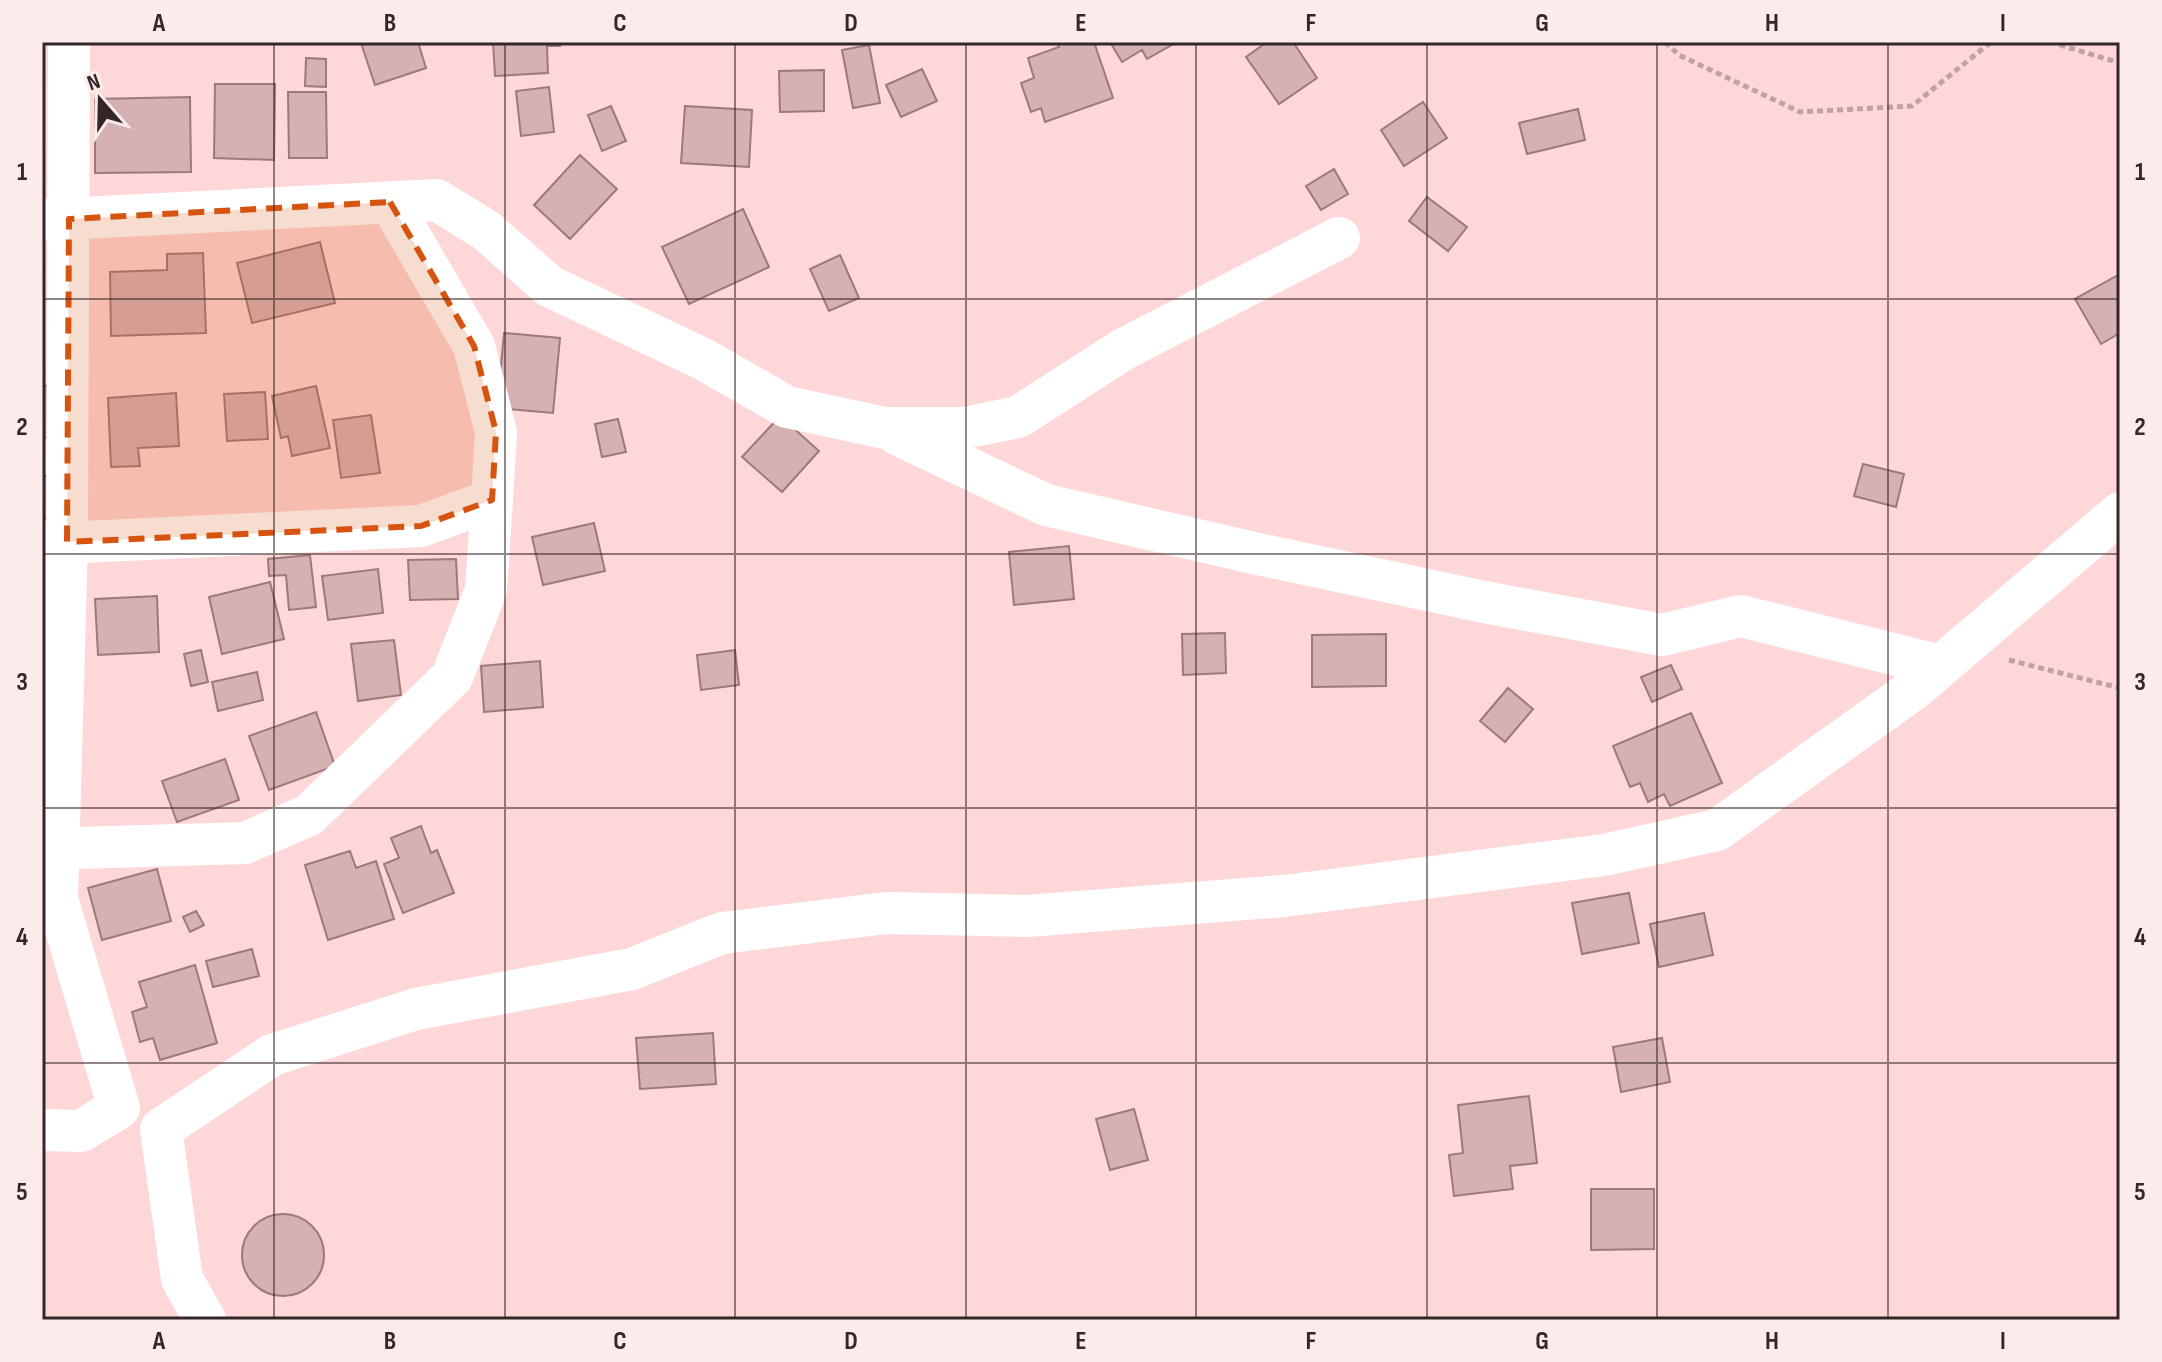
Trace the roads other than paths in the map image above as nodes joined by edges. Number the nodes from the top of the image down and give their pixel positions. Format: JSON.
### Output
{"nodes":[{"id":1,"x":69,"y":42,"type":"edge"},
{"id":2,"x":390,"y":202,"type":"junction"},
{"id":3,"x":55,"y":219,"type":"edge"},
{"id":4,"x":1339,"y":238,"type":"dead end"},
{"id":5,"x":885,"y":428,"type":"junction"},
{"id":6,"x":492,"y":500,"type":"junction"},
{"id":7,"x":2120,"y":513,"type":"edge"},
{"id":8,"x":54,"y":543,"type":"edge"},
{"id":9,"x":1951,"y":657,"type":"junction"},
{"id":10,"x":50,"y":848,"type":"edge"},
{"id":11,"x":42,"y":1130,"type":"edge"},
{"id":12,"x":205,"y":1320,"type":"edge"}],
"edges":[{"from":1,"to":3,"type":"street"},
{"from":2,"to":3,"type":"street"},
{"from":2,"to":5,"type":"street"},
{"from":2,"to":6,"type":"street"},
{"from":3,"to":8,"type":"street"},
{"from":4,"to":5,"type":"street"},
{"from":5,"to":9,"type":"street"},
{"from":6,"to":8,"type":"street"},
{"from":6,"to":10,"type":"street"},
{"from":7,"to":9,"type":"street"},
{"from":8,"to":10,"type":"street"},
{"from":9,"to":12,"type":"street"},
{"from":10,"to":11,"type":"street"}]}
